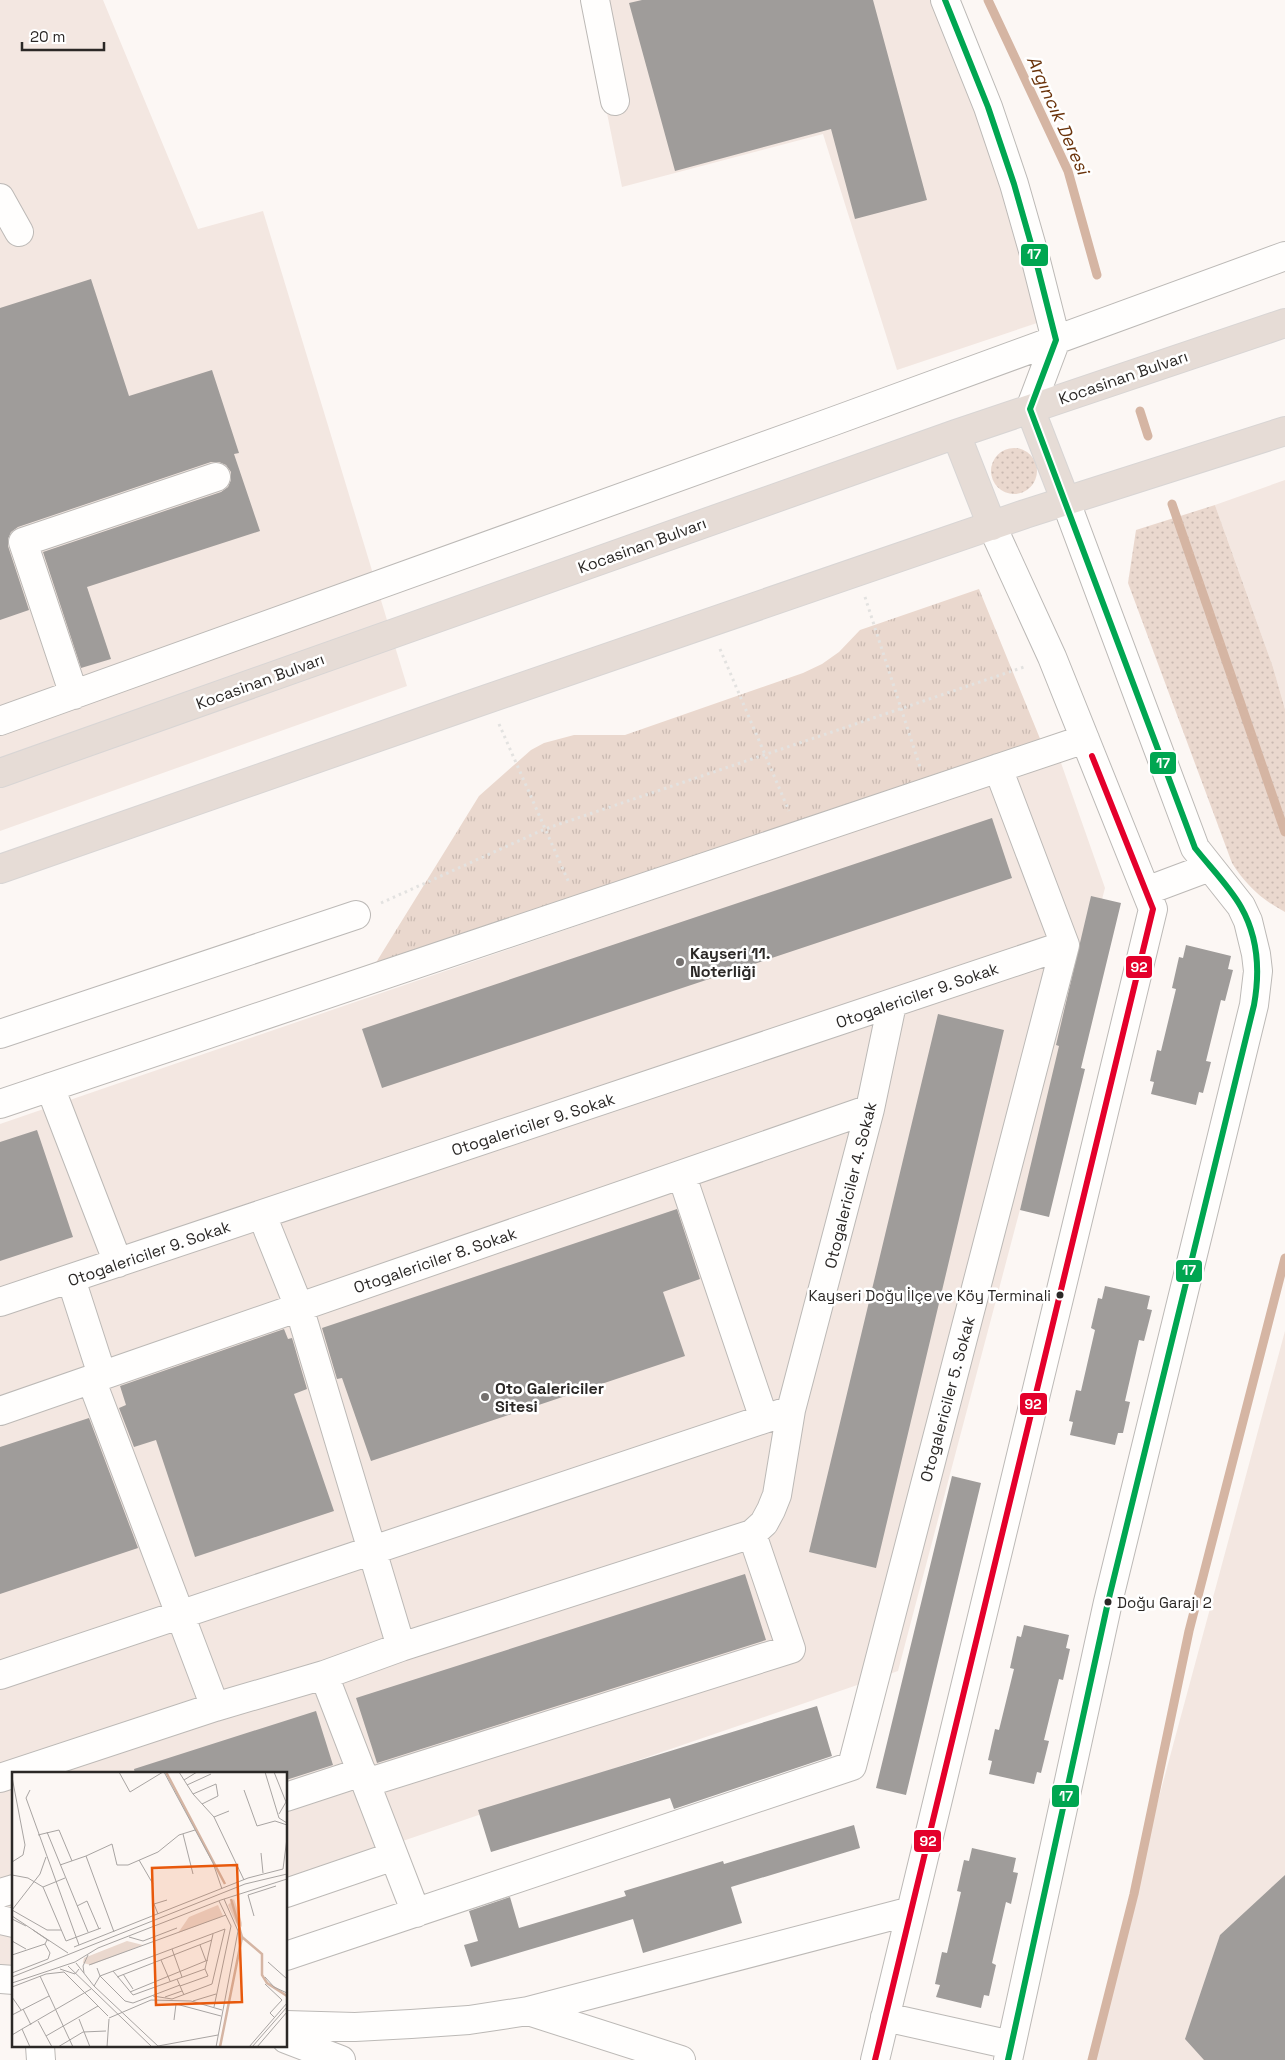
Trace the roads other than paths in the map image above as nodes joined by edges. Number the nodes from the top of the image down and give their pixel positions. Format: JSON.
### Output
{"nodes":[{"id":1,"x":596,"y":0,"type":"edge"},
{"id":2,"x":945,"y":0,"type":"edge"},
{"id":3,"x":614,"y":102,"type":"dead end"},
{"id":4,"x":0,"y":198,"type":"edge"},
{"id":5,"x":19,"y":232,"type":"dead end"},
{"id":6,"x":1285,"y":256,"type":"edge"},
{"id":7,"x":1285,"y":323,"type":"edge"},
{"id":8,"x":1056,"y":340,"type":"junction"},
{"id":9,"x":1030,"y":409,"type":"junction"},
{"id":10,"x":1285,"y":431,"type":"edge"},
{"id":11,"x":956,"y":434,"type":"junction"},
{"id":12,"x":216,"y":477,"type":"dead end"},
{"id":13,"x":1066,"y":502,"type":"junction"},
{"id":14,"x":992,"y":526,"type":"junction"},
{"id":15,"x":74,"y":695,"type":"junction"},
{"id":16,"x":0,"y":722,"type":"edge"},
{"id":17,"x":1085,"y":739,"type":"junction"},
{"id":18,"x":998,"y":768,"type":"junction"},
{"id":19,"x":0,"y":773,"type":"edge"},
{"id":20,"x":1210,"y":867,"type":"junction"},
{"id":21,"x":0,"y":869,"type":"edge"},
{"id":22,"x":1146,"y":890,"type":"junction"},
{"id":23,"x":356,"y":915,"type":"road end"},
{"id":24,"x":1065,"y":945,"type":"junction"},
{"id":25,"x":892,"y":1004,"type":"junction"},
{"id":26,"x":0,"y":1034,"type":"edge"},
{"id":27,"x":50,"y":1087,"type":"junction"},
{"id":28,"x":0,"y":1104,"type":"edge"},
{"id":29,"x":870,"y":1109,"type":"junction"},
{"id":30,"x":682,"y":1176,"type":"junction"},
{"id":31,"x":262,"y":1215,"type":"junction"},
{"id":32,"x":118,"y":1263,"type":"junction"},
{"id":33,"x":71,"y":1279,"type":"junction"},
{"id":34,"x":0,"y":1302,"type":"edge"},
{"id":35,"x":299,"y":1307,"type":"junction"},
{"id":36,"x":97,"y":1377,"type":"junction"},
{"id":37,"x":791,"y":1410,"type":"junction"},
{"id":38,"x":0,"y":1411,"type":"edge"},
{"id":39,"x":764,"y":1419,"type":"junction"},
{"id":40,"x":752,"y":1534,"type":"junction"},
{"id":41,"x":371,"y":1551,"type":"junction"},
{"id":42,"x":180,"y":1614,"type":"junction"},
{"id":43,"x":401,"y":1646,"type":"junction"},
{"id":44,"x":0,"y":1675,"type":"edge"},
{"id":45,"x":324,"y":1675,"type":"junction"},
{"id":46,"x":215,"y":1706,"type":"junction"},
{"id":47,"x":18,"y":1772,"type":"edge"},
{"id":48,"x":12,"y":1774,"type":"edge"},
{"id":49,"x":0,"y":1778,"type":"edge"},
{"id":50,"x":364,"y":1778,"type":"junction"},
{"id":51,"x":288,"y":1797,"type":"edge"},
{"id":52,"x":394,"y":1856,"type":"junction"},
{"id":53,"x":288,"y":1892,"type":"edge"},
{"id":54,"x":910,"y":1911,"type":"junction"},
{"id":55,"x":416,"y":1913,"type":"junction"},
{"id":56,"x":288,"y":1955,"type":"edge"},
{"id":57,"x":528,"y":2012,"type":"junction"},
{"id":58,"x":885,"y":2017,"type":"junction"},
{"id":59,"x":288,"y":2041,"type":"edge"},
{"id":60,"x":1010,"y":2053,"type":"edge"},
{"id":61,"x":342,"y":2060,"type":"edge"},
{"id":62,"x":681,"y":2060,"type":"edge"},
{"id":63,"x":874,"y":2060,"type":"edge"}],
"edges":[{"from":1,"to":3,"type":"street"},
{"from":2,"to":8,"type":"street"},
{"from":4,"to":5,"type":"street"},
{"from":6,"to":8,"type":"street"},
{"from":7,"to":9,"type":"highway","name":"Kocasinan Bulvarı"},
{"from":8,"to":9,"type":"street"},
{"from":8,"to":15,"type":"street"},
{"from":9,"to":11,"type":"highway","name":"Kocasinan Bulvarı"},
{"from":9,"to":13,"type":"highway"},
{"from":10,"to":13,"type":"highway"},
{"from":11,"to":14,"type":"highway"},
{"from":11,"to":19,"type":"highway","name":"Kocasinan Bulvarı"},
{"from":12,"to":15,"type":"street"},
{"from":13,"to":14,"type":"highway"},
{"from":13,"to":20,"type":"street"},
{"from":14,"to":17,"type":"street"},
{"from":14,"to":21,"type":"highway"},
{"from":15,"to":16,"type":"street"},
{"from":17,"to":18,"type":"street"},
{"from":17,"to":22,"type":"street"},
{"from":18,"to":24,"type":"street"},
{"from":18,"to":27,"type":"street"},
{"from":20,"to":22,"type":"street"},
{"from":20,"to":60,"type":"street"},
{"from":22,"to":54,"type":"street"},
{"from":23,"to":26,"type":"street"},
{"from":24,"to":25,"type":"street","name":"Otogalericiler 9. Sokak"},
{"from":24,"to":55,"type":"street","name":"Otogalericiler 5. Sokak"},
{"from":25,"to":29,"type":"street","name":"Otogalericiler 4. Sokak"},
{"from":25,"to":31,"type":"street","name":"Otogalericiler 9. Sokak"},
{"from":27,"to":28,"type":"street"},
{"from":27,"to":32,"type":"street"},
{"from":29,"to":30,"type":"street","name":"Otogalericiler 8. Sokak"},
{"from":29,"to":37,"type":"street","name":"Otogalericiler 4. Sokak"},
{"from":30,"to":35,"type":"street","name":"Otogalericiler 8. Sokak"},
{"from":30,"to":39,"type":"street"},
{"from":31,"to":32,"type":"street","name":"Otogalericiler 9. Sokak"},
{"from":31,"to":35,"type":"street"},
{"from":32,"to":33,"type":"street","name":"Otogalericiler 9. Sokak"},
{"from":33,"to":34,"type":"street","name":"Otogalericiler 9. Sokak"},
{"from":33,"to":36,"type":"street"},
{"from":35,"to":36,"type":"street","name":"Otogalericiler 8. Sokak"},
{"from":35,"to":41,"type":"street"},
{"from":36,"to":38,"type":"street","name":"Otogalericiler 8. Sokak"},
{"from":36,"to":42,"type":"street"},
{"from":37,"to":39,"type":"street"},
{"from":37,"to":40,"type":"street","name":"Otogalericiler 4. Sokak"},
{"from":39,"to":41,"type":"street"},
{"from":40,"to":43,"type":"street"},
{"from":40,"to":50,"type":"street"},
{"from":41,"to":42,"type":"street"},
{"from":41,"to":43,"type":"street"},
{"from":42,"to":44,"type":"street"},
{"from":42,"to":46,"type":"street"},
{"from":43,"to":45,"type":"street"},
{"from":45,"to":46,"type":"street"},
{"from":45,"to":50,"type":"street"},
{"from":46,"to":47,"type":"street"},
{"from":48,"to":49,"type":"street"},
{"from":50,"to":51,"type":"street"},
{"from":50,"to":52,"type":"street"},
{"from":52,"to":53,"type":"street"},
{"from":52,"to":55,"type":"street"},
{"from":54,"to":57,"type":"street"},
{"from":54,"to":58,"type":"street"},
{"from":55,"to":56,"type":"street"},
{"from":57,"to":59,"type":"street"},
{"from":57,"to":62,"type":"street"},
{"from":58,"to":60,"type":"street"},
{"from":58,"to":63,"type":"street"},
{"from":59,"to":61,"type":"street"}]}
